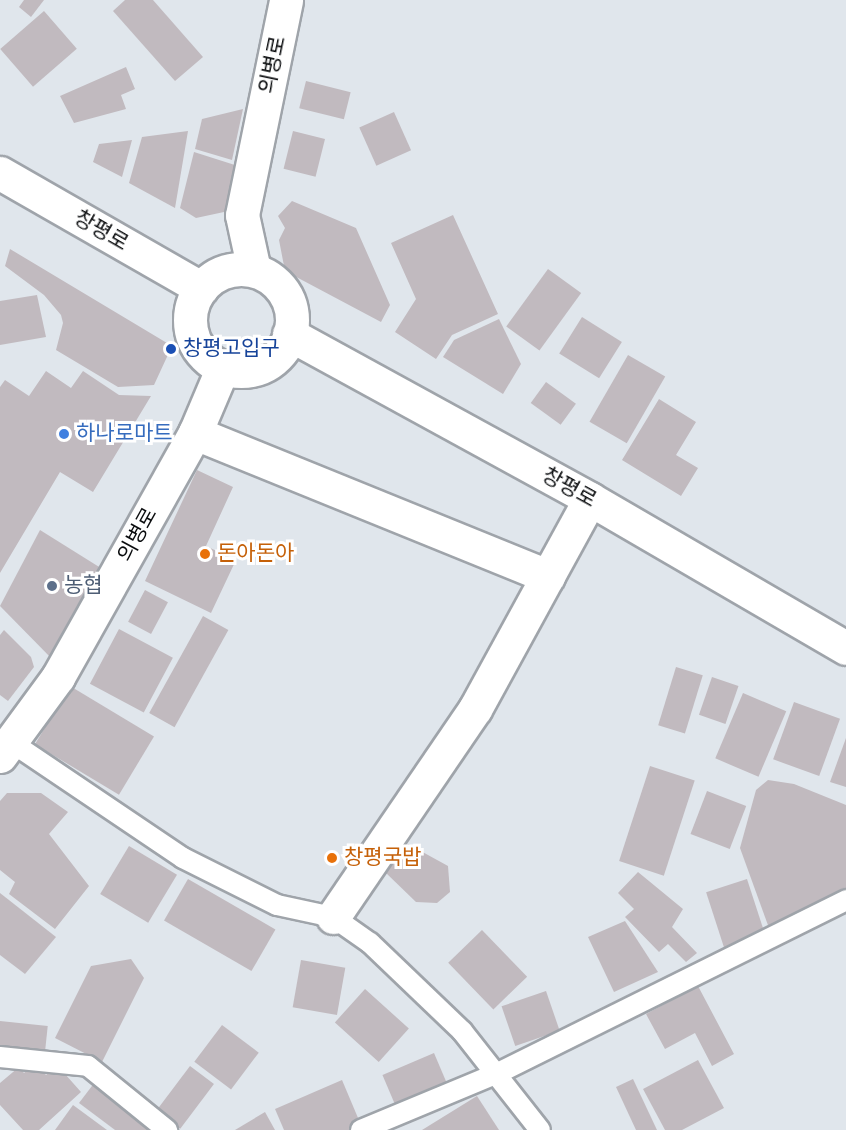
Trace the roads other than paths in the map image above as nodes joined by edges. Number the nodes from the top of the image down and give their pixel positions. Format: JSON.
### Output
{"nodes":[{"id":1,"x":286,"y":0,"type":"edge"},
{"id":2,"x":0,"y":173,"type":"edge"},
{"id":3,"x":254,"y":270,"type":"junction"},
{"id":4,"x":201,"y":288,"type":"junction"},
{"id":5,"x":289,"y":334,"type":"junction"},
{"id":6,"x":223,"y":367,"type":"junction"},
{"id":7,"x":195,"y":433,"type":"junction"},
{"id":8,"x":590,"y":499,"type":"junction"},
{"id":9,"x":548,"y":576,"type":"junction"},
{"id":10,"x":846,"y":648,"type":"edge"},
{"id":11,"x":5,"y":749,"type":"edge"},
{"id":12,"x":846,"y":900,"type":"edge"},
{"id":13,"x":333,"y":917,"type":"junction"},
{"id":14,"x":0,"y":1057,"type":"edge"},
{"id":15,"x":498,"y":1074,"type":"junction"},
{"id":16,"x":166,"y":1130,"type":"edge"},
{"id":17,"x":361,"y":1130,"type":"edge"},
{"id":18,"x":540,"y":1130,"type":"edge"}],
"edges":[{"from":1,"to":3,"type":"street","name":"의병로"},
{"from":2,"to":4,"type":"street","name":"창평로"},
{"from":3,"to":4,"type":"street"},
{"from":3,"to":5,"type":"street"},
{"from":4,"to":6,"type":"street"},
{"from":5,"to":6,"type":"street"},
{"from":5,"to":8,"type":"street","name":"창평로"},
{"from":6,"to":7,"type":"street","name":"의병로"},
{"from":7,"to":9,"type":"street"},
{"from":7,"to":11,"type":"street","name":"의병로"},
{"from":8,"to":9,"type":"street"},
{"from":8,"to":10,"type":"street","name":"창평로"},
{"from":9,"to":13,"type":"street"},
{"from":11,"to":13,"type":"lane"},
{"from":12,"to":15,"type":"lane"},
{"from":13,"to":15,"type":"lane"},
{"from":14,"to":16,"type":"lane"},
{"from":15,"to":17,"type":"lane"},
{"from":15,"to":18,"type":"lane"}]}
